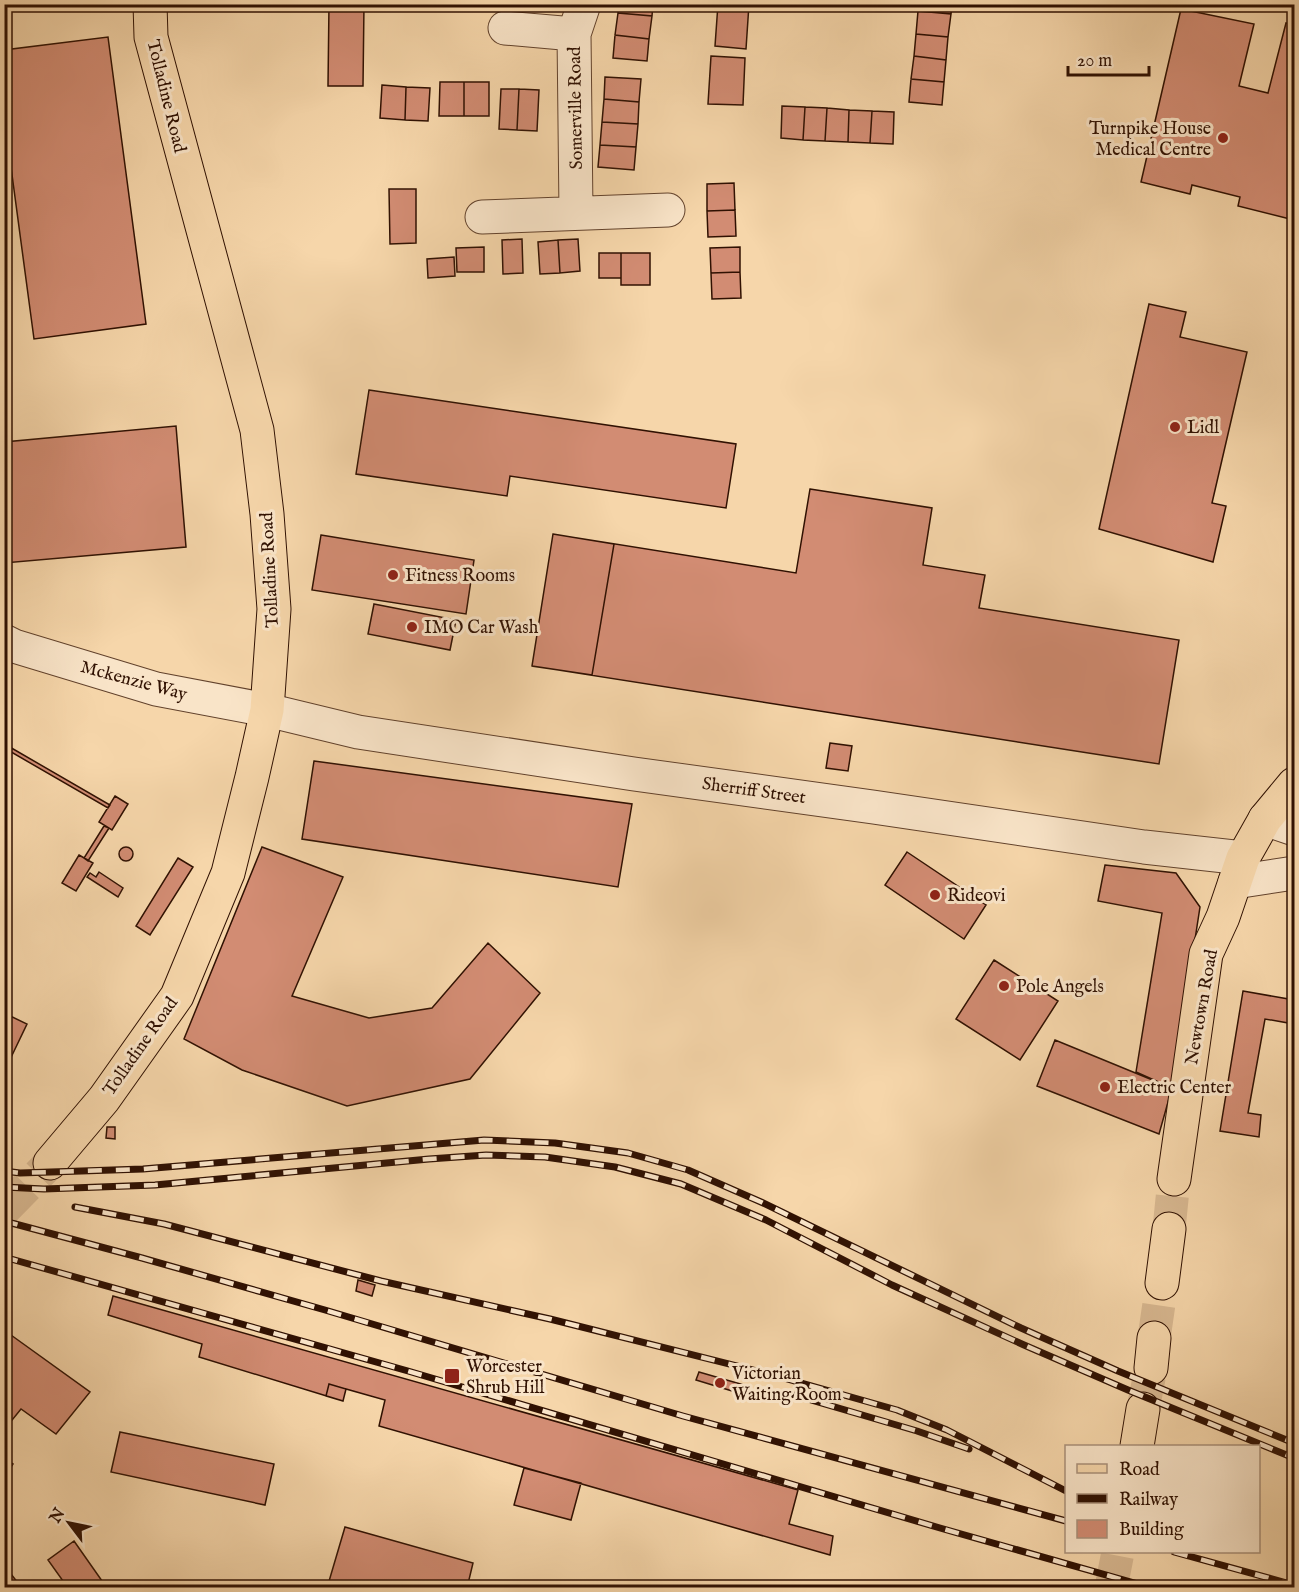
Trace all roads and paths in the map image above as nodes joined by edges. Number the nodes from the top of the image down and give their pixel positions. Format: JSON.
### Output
{"nodes":[{"id":1,"x":150,"y":4,"type":"edge"},
{"id":2,"x":579,"y":19,"type":"edge"},
{"id":3,"x":505,"y":28,"type":"dead end"},
{"id":4,"x":668,"y":210,"type":"dead end"},
{"id":5,"x":576,"y":213,"type":"junction"},
{"id":6,"x":482,"y":217,"type":"dead end"},
{"id":7,"x":4,"y":641,"type":"edge"},
{"id":8,"x":267,"y":710,"type":"junction"},
{"id":9,"x":1294,"y":784,"type":"edge"},
{"id":10,"x":1280,"y":824,"type":"edge"},
{"id":11,"x":1239,"y":870,"type":"junction"},
{"id":12,"x":1294,"y":873,"type":"edge"},
{"id":13,"x":50,"y":1163,"type":"tunnel mouth"},
{"id":14,"x":1174,"y":1179,"type":"tunnel mouth"},
{"id":15,"x":1169,"y":1229,"type":"tunnel mouth"},
{"id":16,"x":1162,"y":1283,"type":"tunnel mouth"},
{"id":17,"x":1143,"y":1409,"type":"tunnel mouth"},
{"id":18,"x":1137,"y":1445,"type":"edge"}],
"edges":[{"from":1,"to":8,"type":"main road","name":"Tolladine Road"},
{"from":2,"to":3,"type":"street"},
{"from":2,"to":5,"type":"street","name":"Somerville Road"},
{"from":4,"to":5,"type":"street"},
{"from":5,"to":6,"type":"street"},
{"from":7,"to":8,"type":"street","name":"Mckenzie Way"},
{"from":8,"to":11,"type":"street","name":"Sherriff Street"},
{"from":8,"to":13,"type":"main road","name":"Tolladine Road"},
{"from":9,"to":10,"type":"main road","name":"Newtown Road"},
{"from":10,"to":11,"type":"main road","name":"Newtown Road"},
{"from":11,"to":12,"type":"street","name":"Sherriff Street"},
{"from":11,"to":14,"type":"main road","name":"Newtown Road"},
{"from":15,"to":16,"type":"main road"},
{"from":17,"to":18,"type":"main road"}]}
